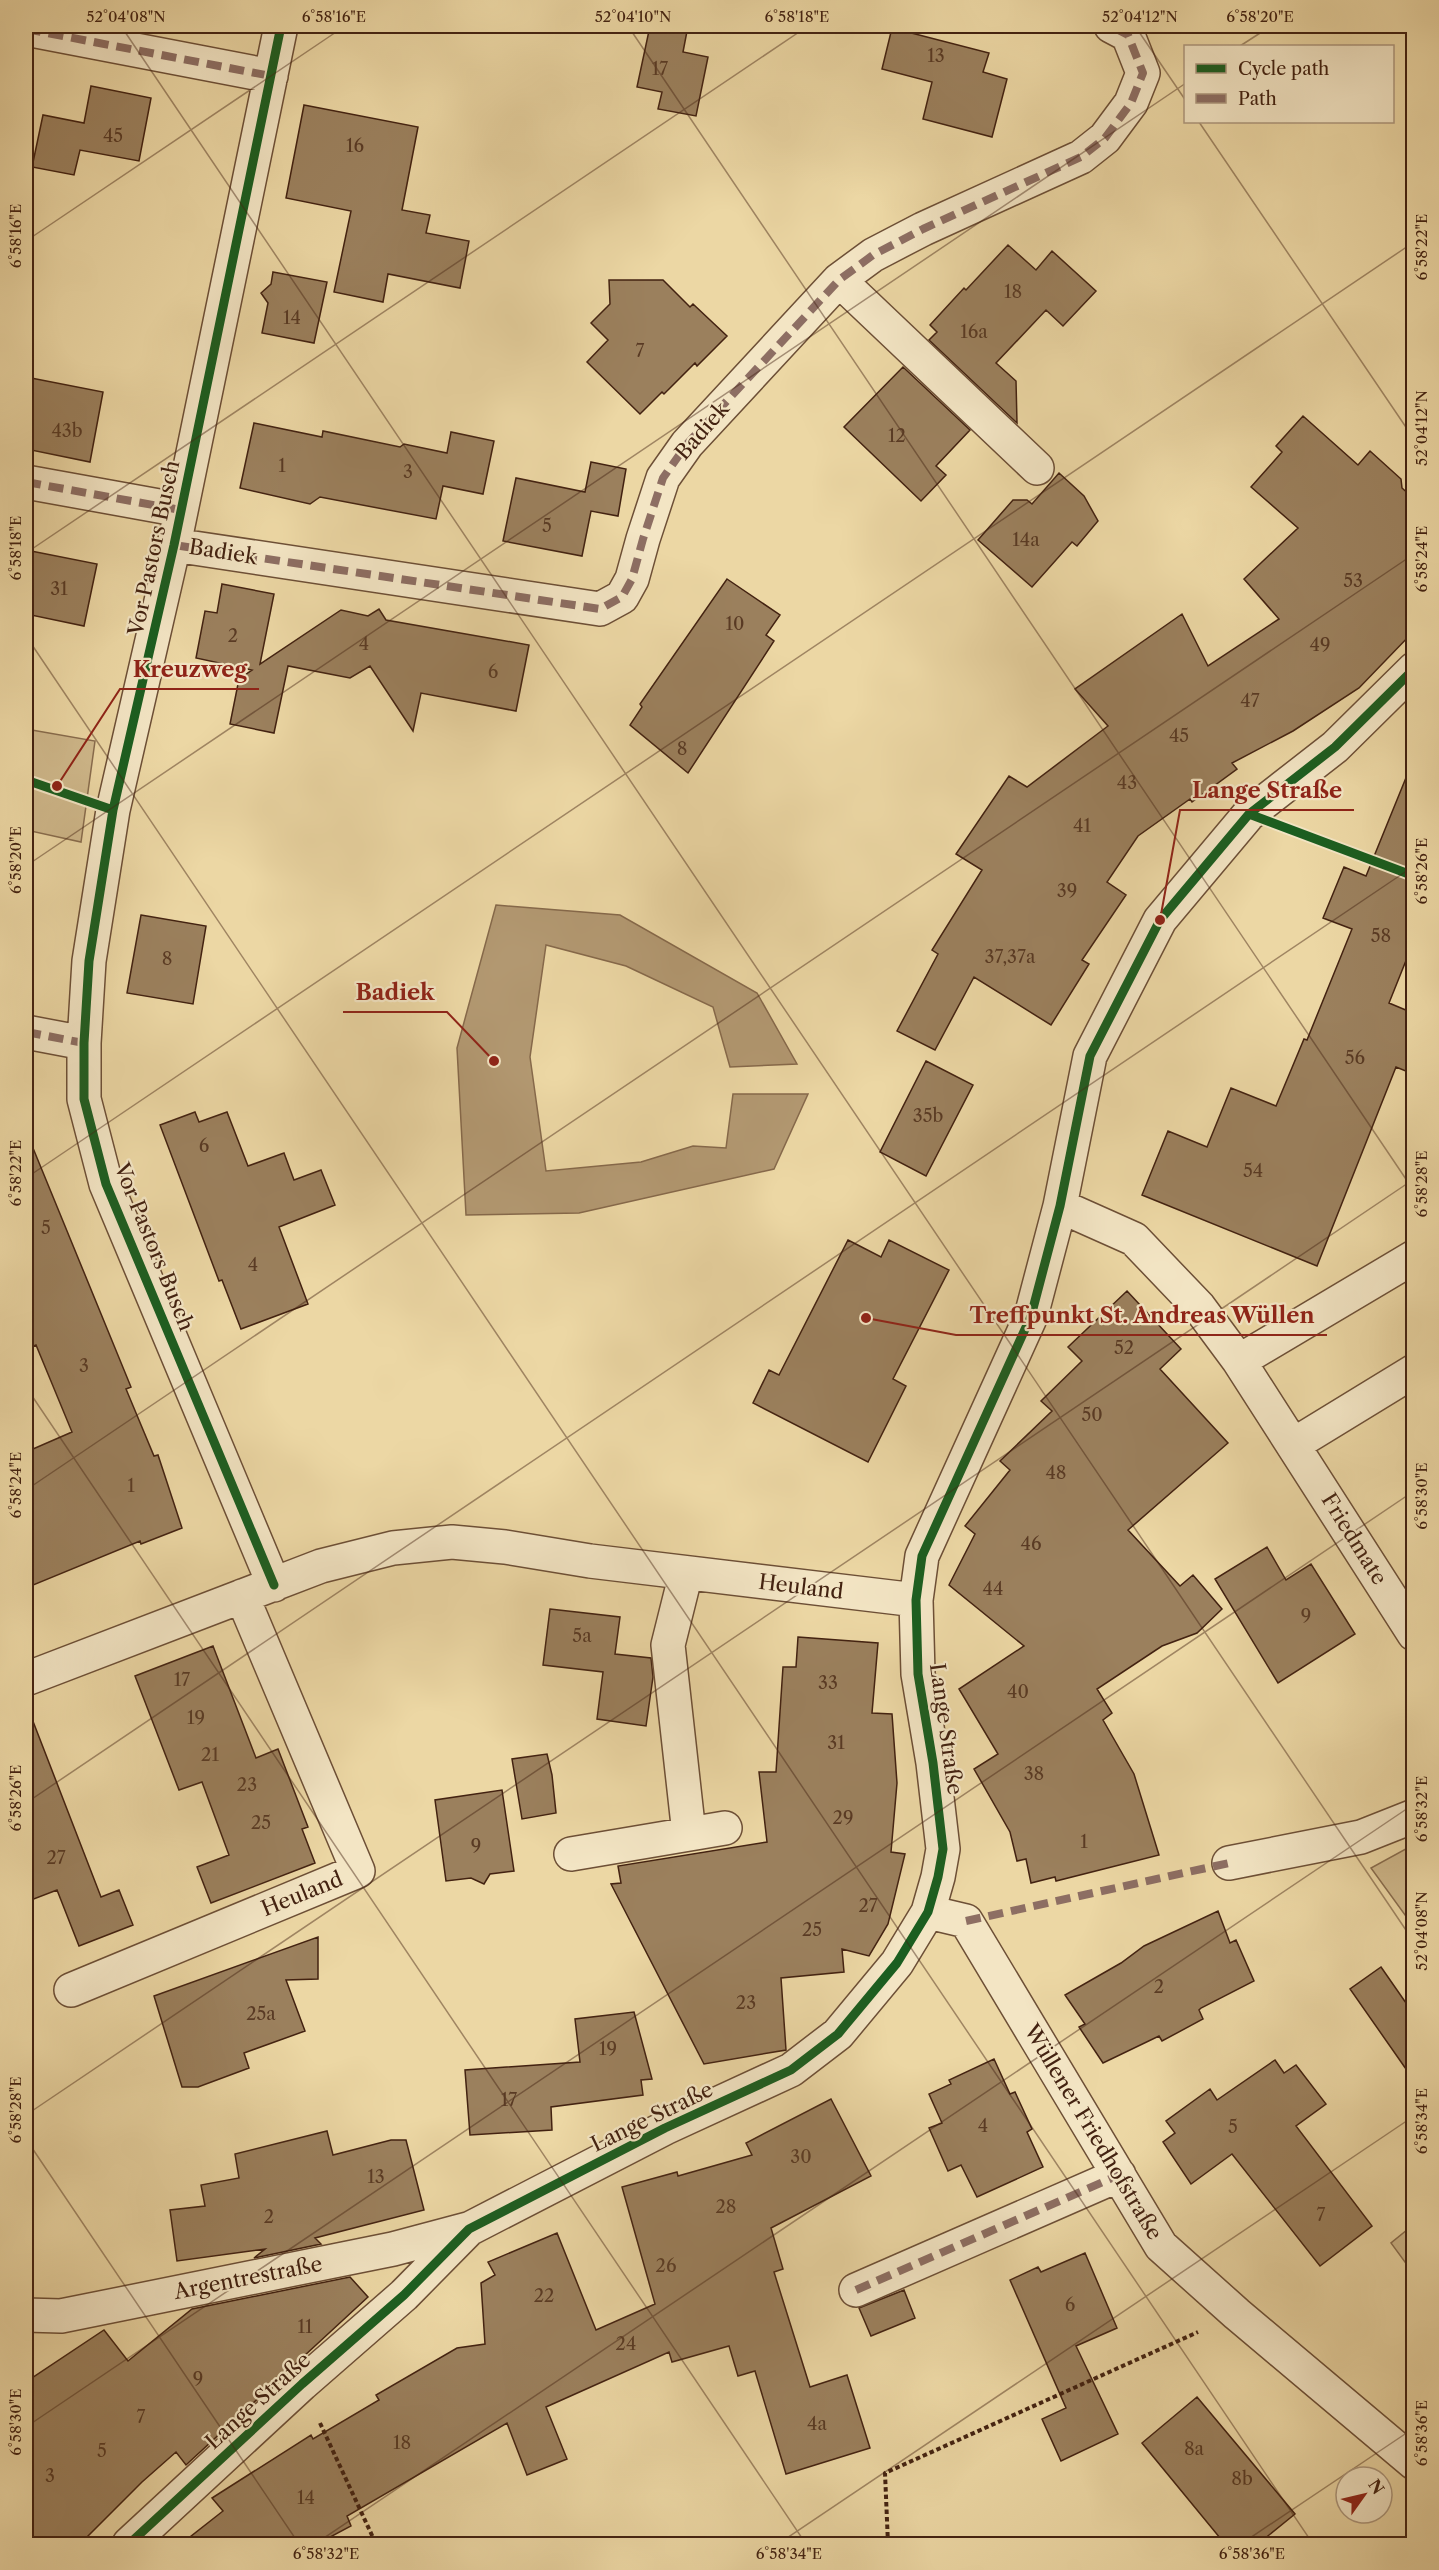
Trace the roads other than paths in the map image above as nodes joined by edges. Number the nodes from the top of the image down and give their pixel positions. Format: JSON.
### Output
{"nodes":[{"id":1,"x":281,"y":26,"type":"edge"},
{"id":2,"x":26,"y":29,"type":"edge"},
{"id":3,"x":1127,"y":29,"type":"edge"},
{"id":4,"x":271,"y":76,"type":"junction"},
{"id":5,"x":839,"y":280,"type":"junction"},
{"id":6,"x":1037,"y":468,"type":"dead end"},
{"id":7,"x":26,"y":482,"type":"edge"},
{"id":8,"x":181,"y":510,"type":"junction"},
{"id":9,"x":174,"y":544,"type":"junction"},
{"id":10,"x":1413,"y":669,"type":"edge"},
{"id":11,"x":26,"y":1032,"type":"edge"},
{"id":12,"x":84,"y":1043,"type":"junction"},
{"id":13,"x":1060,"y":1206,"type":"junction"},
{"id":14,"x":1413,"y":1257,"type":"edge"},
{"id":15,"x":1239,"y":1361,"type":"junction"},
{"id":16,"x":1413,"y":1371,"type":"edge"},
{"id":17,"x":1293,"y":1444,"type":"junction"},
{"id":18,"x":687,"y":1573,"type":"junction"},
{"id":19,"x":274,"y":1585,"type":"junction"},
{"id":20,"x":242,"y":1596,"type":"junction"},
{"id":21,"x":916,"y":1600,"type":"junction"},
{"id":22,"x":1413,"y":1634,"type":"edge"},
{"id":23,"x":26,"y":1678,"type":"edge"},
{"id":24,"x":1413,"y":1816,"type":"edge"},
{"id":25,"x":725,"y":1828,"type":"dead end"},
{"id":26,"x":689,"y":1834,"type":"junction"},
{"id":27,"x":571,"y":1854,"type":"dead end"},
{"id":28,"x":1229,"y":1863,"type":"dead end"},
{"id":29,"x":928,"y":1912,"type":"junction"},
{"id":30,"x":71,"y":1990,"type":"dead end"},
{"id":31,"x":1119,"y":2175,"type":"junction"},
{"id":32,"x":469,"y":2229,"type":"junction"},
{"id":33,"x":856,"y":2290,"type":"dead end"},
{"id":34,"x":26,"y":2315,"type":"edge"},
{"id":35,"x":1413,"y":2463,"type":"edge"},
{"id":36,"x":129,"y":2544,"type":"edge"}],
"edges":[{"from":1,"to":4,"type":"street","name":"Vor Pastors Busch"},
{"from":2,"to":4,"type":"street"},
{"from":3,"to":5,"type":"street","name":"Badiek"},
{"from":4,"to":8,"type":"street","name":"Vor Pastors Busch"},
{"from":5,"to":6,"type":"street"},
{"from":5,"to":9,"type":"street","name":"Badiek"},
{"from":7,"to":8,"type":"street","name":"Vor Pastors Busch"},
{"from":8,"to":9,"type":"street","name":"Vor Pastors Busch"},
{"from":9,"to":12,"type":"street","name":"Vor Pastors Busch"},
{"from":10,"to":13,"type":"street","name":"Lange Straße"},
{"from":11,"to":12,"type":"street"},
{"from":12,"to":19,"type":"street","name":"Vor Pastors Busch"},
{"from":13,"to":15,"type":"street","name":"Friedmate"},
{"from":13,"to":21,"type":"street","name":"Lange Straße"},
{"from":14,"to":15,"type":"street"},
{"from":15,"to":17,"type":"street","name":"Friedmate"},
{"from":16,"to":17,"type":"street"},
{"from":17,"to":22,"type":"street","name":"Friedmate"},
{"from":18,"to":19,"type":"street","name":"Heuland"},
{"from":18,"to":21,"type":"street","name":"Heuland"},
{"from":18,"to":26,"type":"street"},
{"from":19,"to":20,"type":"street","name":"Heuland"},
{"from":20,"to":23,"type":"street","name":"Heuland"},
{"from":20,"to":30,"type":"street","name":"Heuland"},
{"from":21,"to":29,"type":"street","name":"Lange Straße"},
{"from":24,"to":28,"type":"street"},
{"from":25,"to":26,"type":"street"},
{"from":26,"to":27,"type":"street"},
{"from":29,"to":31,"type":"street","name":"Wüllener Friedhofstraße"},
{"from":29,"to":32,"type":"street","name":"Lange Straße"},
{"from":31,"to":33,"type":"street"},
{"from":31,"to":35,"type":"street","name":"Wüllener Friedhofstraße"},
{"from":32,"to":34,"type":"street","name":"Argentrestraße"},
{"from":32,"to":36,"type":"street","name":"Lange Straße"}]}
